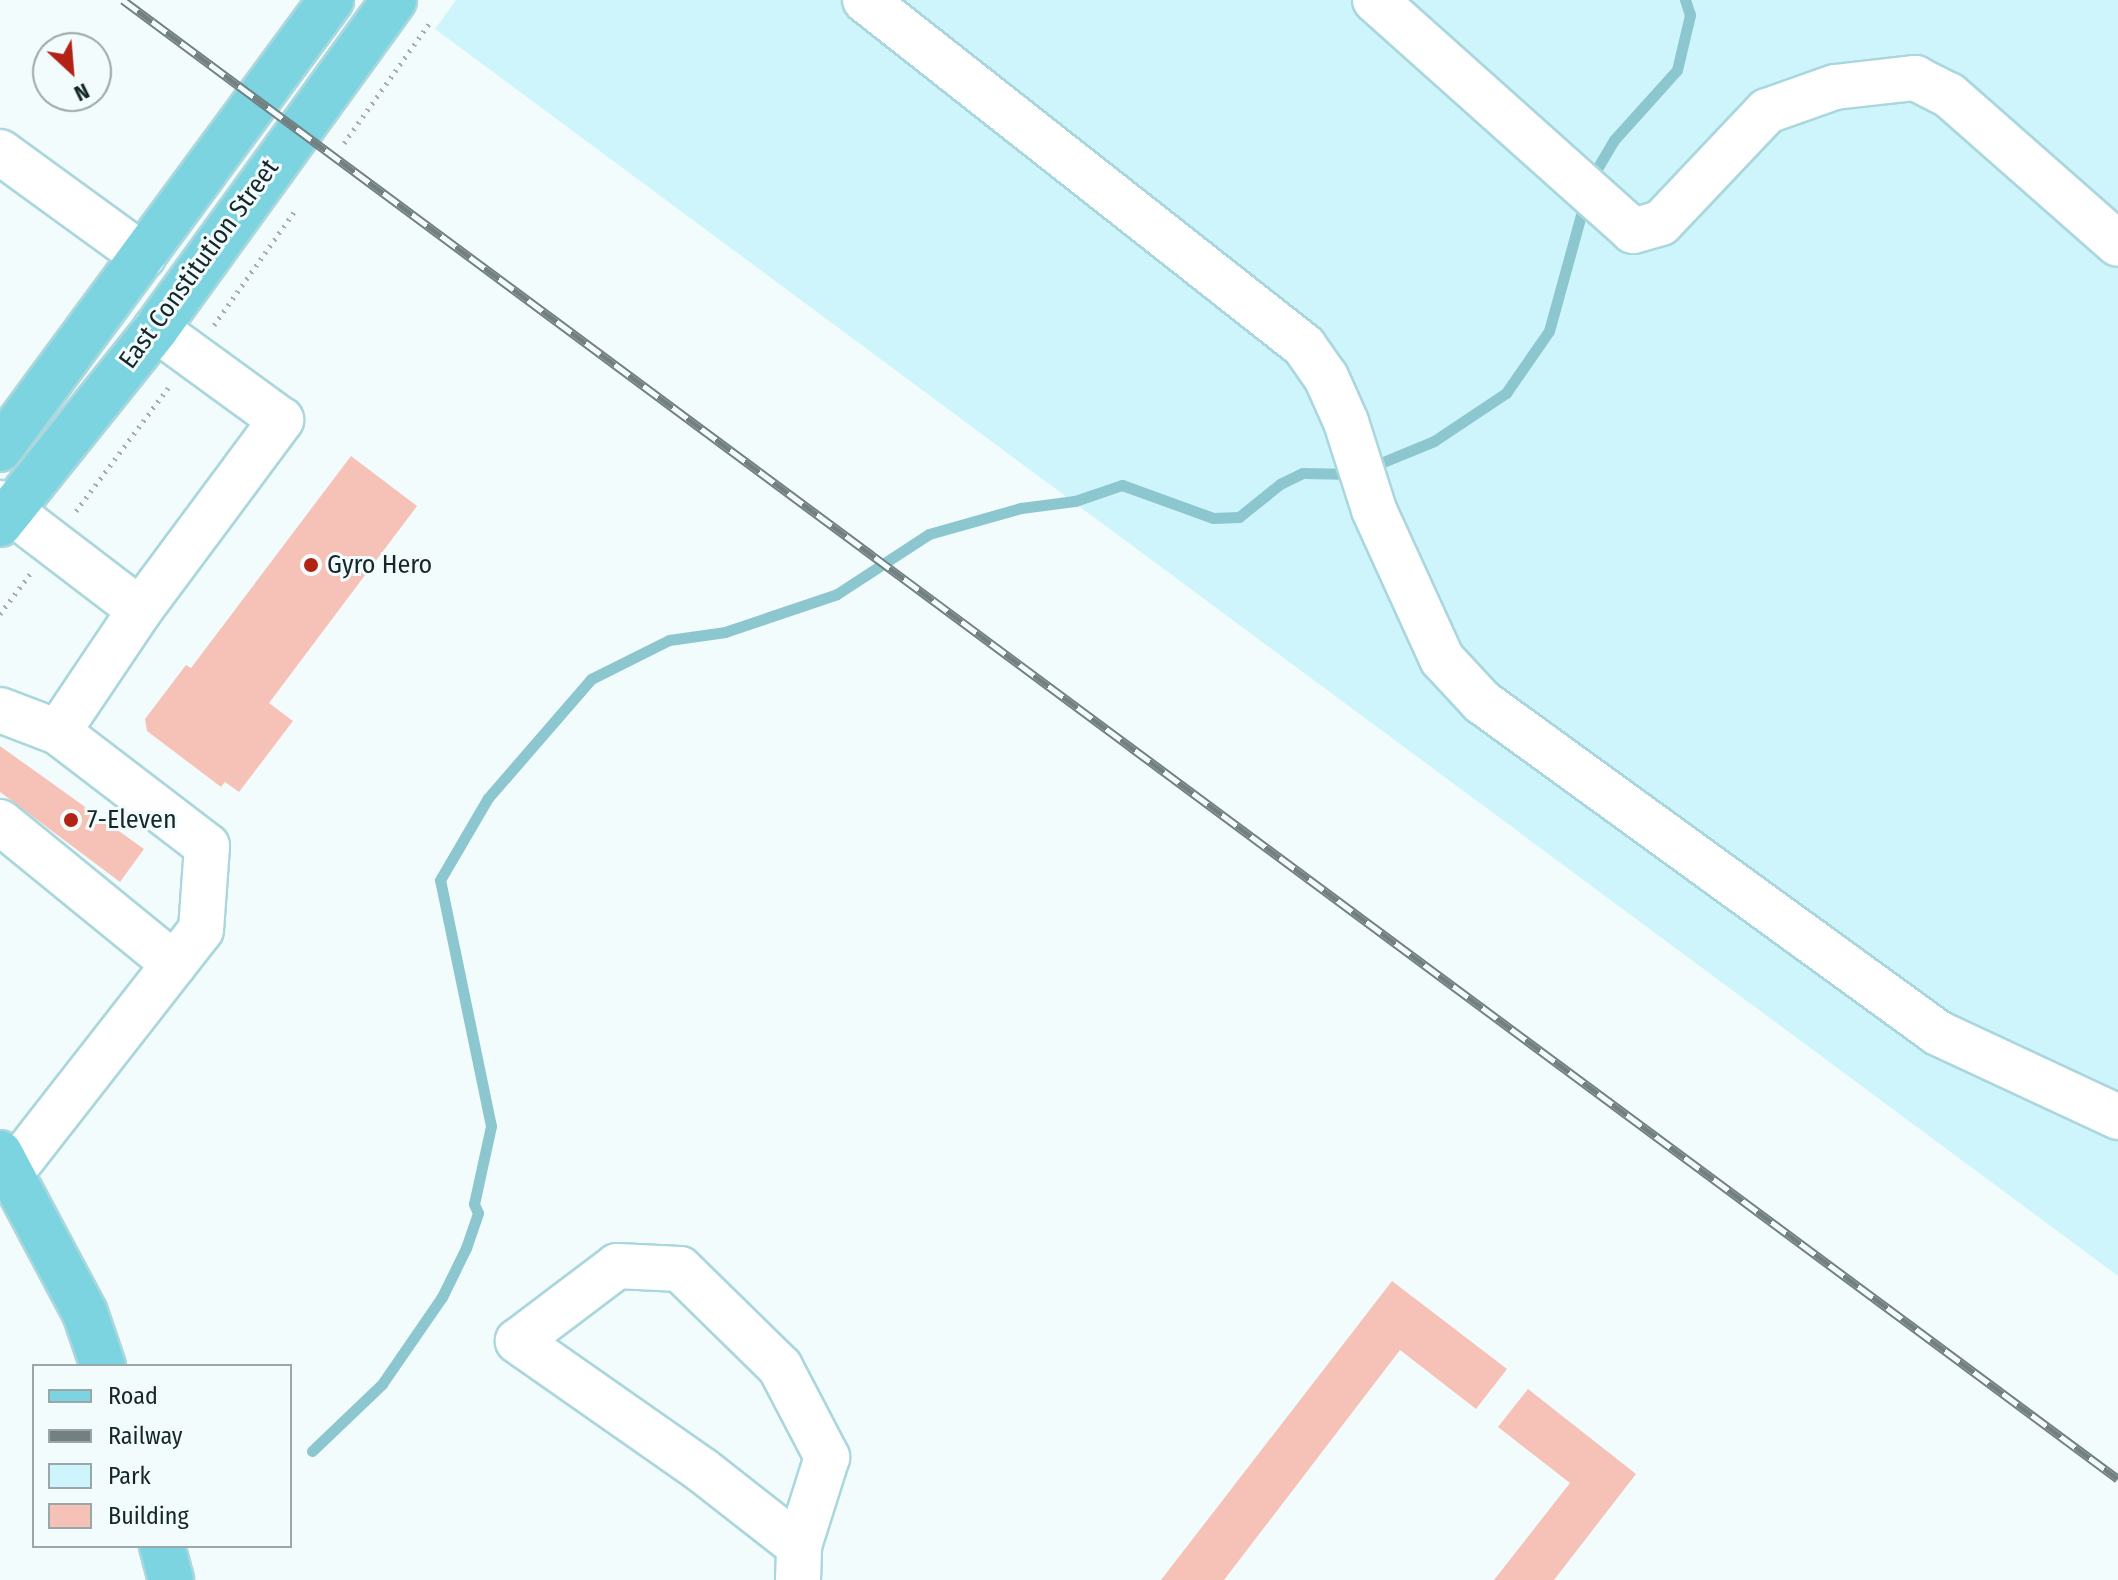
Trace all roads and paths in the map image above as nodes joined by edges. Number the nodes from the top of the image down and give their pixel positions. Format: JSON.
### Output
{"nodes":[{"id":1,"x":331,"y":0,"type":"edge"},
{"id":2,"x":394,"y":0,"type":"edge"},
{"id":3,"x":865,"y":0,"type":"edge"},
{"id":4,"x":1375,"y":0,"type":"edge"},
{"id":5,"x":0,"y":152,"type":"edge"},
{"id":6,"x":2118,"y":244,"type":"edge"},
{"id":7,"x":143,"y":256,"type":"junction"},
{"id":8,"x":156,"y":329,"type":"junction"},
{"id":9,"x":0,"y":449,"type":"edge"},
{"id":10,"x":3,"y":513,"type":"edge"},
{"id":11,"x":140,"y":610,"type":"junction"},
{"id":12,"x":0,"y":710,"type":"edge"},
{"id":13,"x":58,"y":732,"type":"junction"},
{"id":14,"x":0,"y":822,"type":"edge"},
{"id":15,"x":174,"y":964,"type":"junction"},
{"id":16,"x":2118,"y":1117,"type":"edge"},
{"id":17,"x":5,"y":1163,"type":"edge"},
{"id":18,"x":102,"y":1364,"type":"edge"},
{"id":19,"x":163,"y":1548,"type":"edge"},
{"id":20,"x":798,"y":1563,"type":"edge"},
{"id":21,"x":171,"y":1580,"type":"edge"}],
"edges":[{"from":1,"to":7,"type":"main road","name":"East Constitution Street"},
{"from":2,"to":8,"type":"main road","name":"East Constitution Street"},
{"from":3,"to":16,"type":"lane"},
{"from":4,"to":6,"type":"lane"},
{"from":5,"to":7,"type":"lane"},
{"from":7,"to":9,"type":"main road","name":"East Constitution Street"},
{"from":8,"to":10,"type":"main road","name":"East Constitution Street"},
{"from":8,"to":11,"type":"lane"},
{"from":10,"to":11,"type":"lane"},
{"from":11,"to":13,"type":"lane"},
{"from":12,"to":13,"type":"lane"},
{"from":13,"to":15,"type":"lane"},
{"from":14,"to":15,"type":"lane"},
{"from":15,"to":17,"type":"lane"},
{"from":17,"to":18,"type":"main road"},
{"from":19,"to":21,"type":"main road"},
{"from":20,"to":20,"type":"lane"}]}
